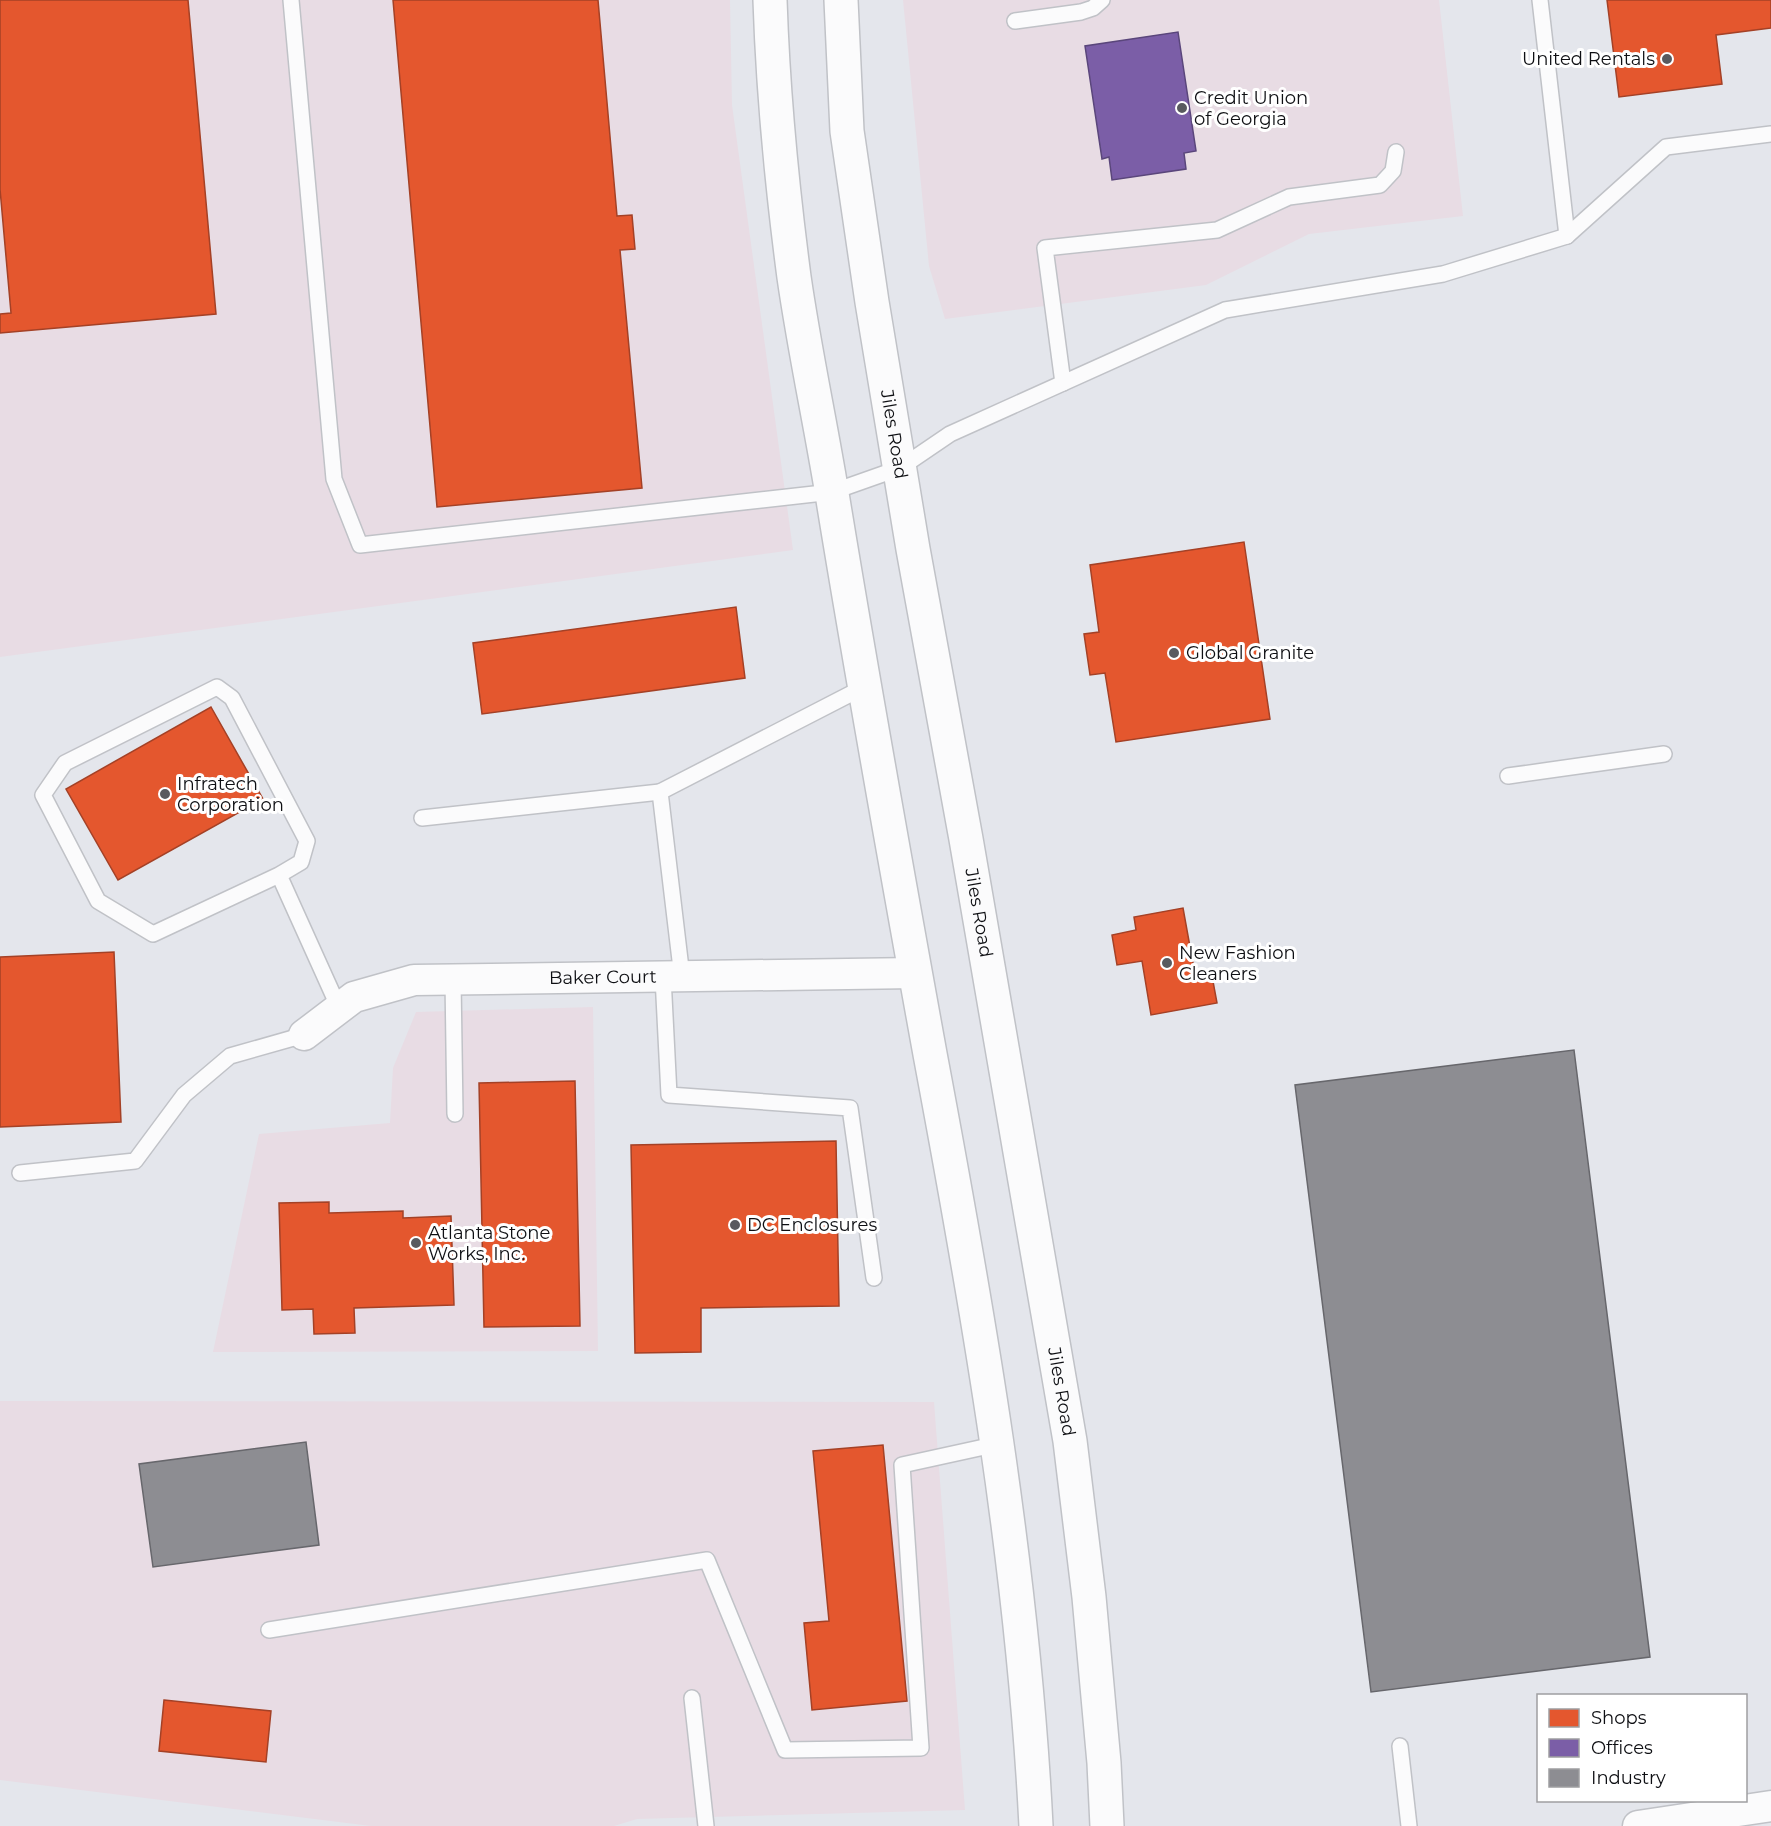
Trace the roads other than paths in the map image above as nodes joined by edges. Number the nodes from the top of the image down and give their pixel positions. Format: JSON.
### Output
{"nodes":[{"id":1,"x":291,"y":0,"type":"edge"},
{"id":2,"x":770,"y":0,"type":"edge"},
{"id":3,"x":841,"y":0,"type":"edge"},
{"id":4,"x":1102,"y":0,"type":"edge"},
{"id":5,"x":1540,"y":0,"type":"edge"},
{"id":6,"x":1015,"y":21,"type":"dead end"},
{"id":7,"x":1771,"y":134,"type":"edge"},
{"id":8,"x":1396,"y":152,"type":"dead end"},
{"id":9,"x":1567,"y":236,"type":"junction"},
{"id":10,"x":1063,"y":383,"type":"junction"},
{"id":11,"x":900,"y":468,"type":"junction"},
{"id":12,"x":832,"y":492,"type":"junction"},
{"id":13,"x":864,"y":687,"type":"junction"},
{"id":14,"x":1664,"y":754,"type":"dead end"},
{"id":15,"x":1509,"y":776,"type":"dead end"},
{"id":16,"x":660,"y":792,"type":"junction"},
{"id":17,"x":422,"y":818,"type":"dead end"},
{"id":18,"x":279,"y":875,"type":"junction"},
{"id":19,"x":916,"y":973,"type":"junction"},
{"id":20,"x":672,"y":977,"type":"junction"},
{"id":21,"x":453,"y":980,"type":"junction"},
{"id":22,"x":339,"y":1008,"type":"junction"},
{"id":23,"x":304,"y":1035,"type":"joint"},
{"id":24,"x":455,"y":1114,"type":"dead end"},
{"id":25,"x":20,"y":1173,"type":"dead end"},
{"id":26,"x":874,"y":1278,"type":"dead end"},
{"id":27,"x":998,"y":1444,"type":"junction"},
{"id":28,"x":268,"y":1630,"type":"dead end"},
{"id":29,"x":692,"y":1698,"type":"dead end"},
{"id":30,"x":1400,"y":1746,"type":"dead end"},
{"id":31,"x":1771,"y":1806,"type":"edge"},
{"id":32,"x":1681,"y":1823,"type":"edge"},
{"id":33,"x":706,"y":1826,"type":"edge"},
{"id":34,"x":1036,"y":1826,"type":"edge"},
{"id":35,"x":1107,"y":1826,"type":"edge"},
{"id":36,"x":1409,"y":1826,"type":"edge"},
{"id":37,"x":1638,"y":1826,"type":"edge"}],
"edges":[{"from":1,"to":12,"type":"lane"},
{"from":2,"to":12,"type":"street"},
{"from":3,"to":11,"type":"street","name":"Jiles Road"},
{"from":4,"to":6,"type":"lane"},
{"from":5,"to":9,"type":"lane"},
{"from":7,"to":9,"type":"lane"},
{"from":8,"to":10,"type":"lane"},
{"from":9,"to":10,"type":"lane"},
{"from":10,"to":11,"type":"lane"},
{"from":11,"to":12,"type":"lane"},
{"from":11,"to":35,"type":"street","name":"Jiles Road"},
{"from":12,"to":13,"type":"street"},
{"from":13,"to":16,"type":"lane"},
{"from":13,"to":19,"type":"street"},
{"from":14,"to":15,"type":"lane"},
{"from":16,"to":17,"type":"lane"},
{"from":16,"to":20,"type":"lane"},
{"from":18,"to":18,"type":"lane"},
{"from":18,"to":22,"type":"lane"},
{"from":19,"to":20,"type":"street","name":"Baker Court"},
{"from":19,"to":27,"type":"street"},
{"from":20,"to":21,"type":"street","name":"Baker Court"},
{"from":20,"to":26,"type":"lane"},
{"from":21,"to":22,"type":"street","name":"Baker Court"},
{"from":21,"to":24,"type":"lane"},
{"from":22,"to":23,"type":"street","name":"Baker Court"},
{"from":23,"to":25,"type":"lane"},
{"from":27,"to":28,"type":"lane"},
{"from":27,"to":34,"type":"street"},
{"from":29,"to":33,"type":"lane"},
{"from":30,"to":36,"type":"lane"},
{"from":31,"to":32,"type":"street"},
{"from":32,"to":37,"type":"street"}]}
